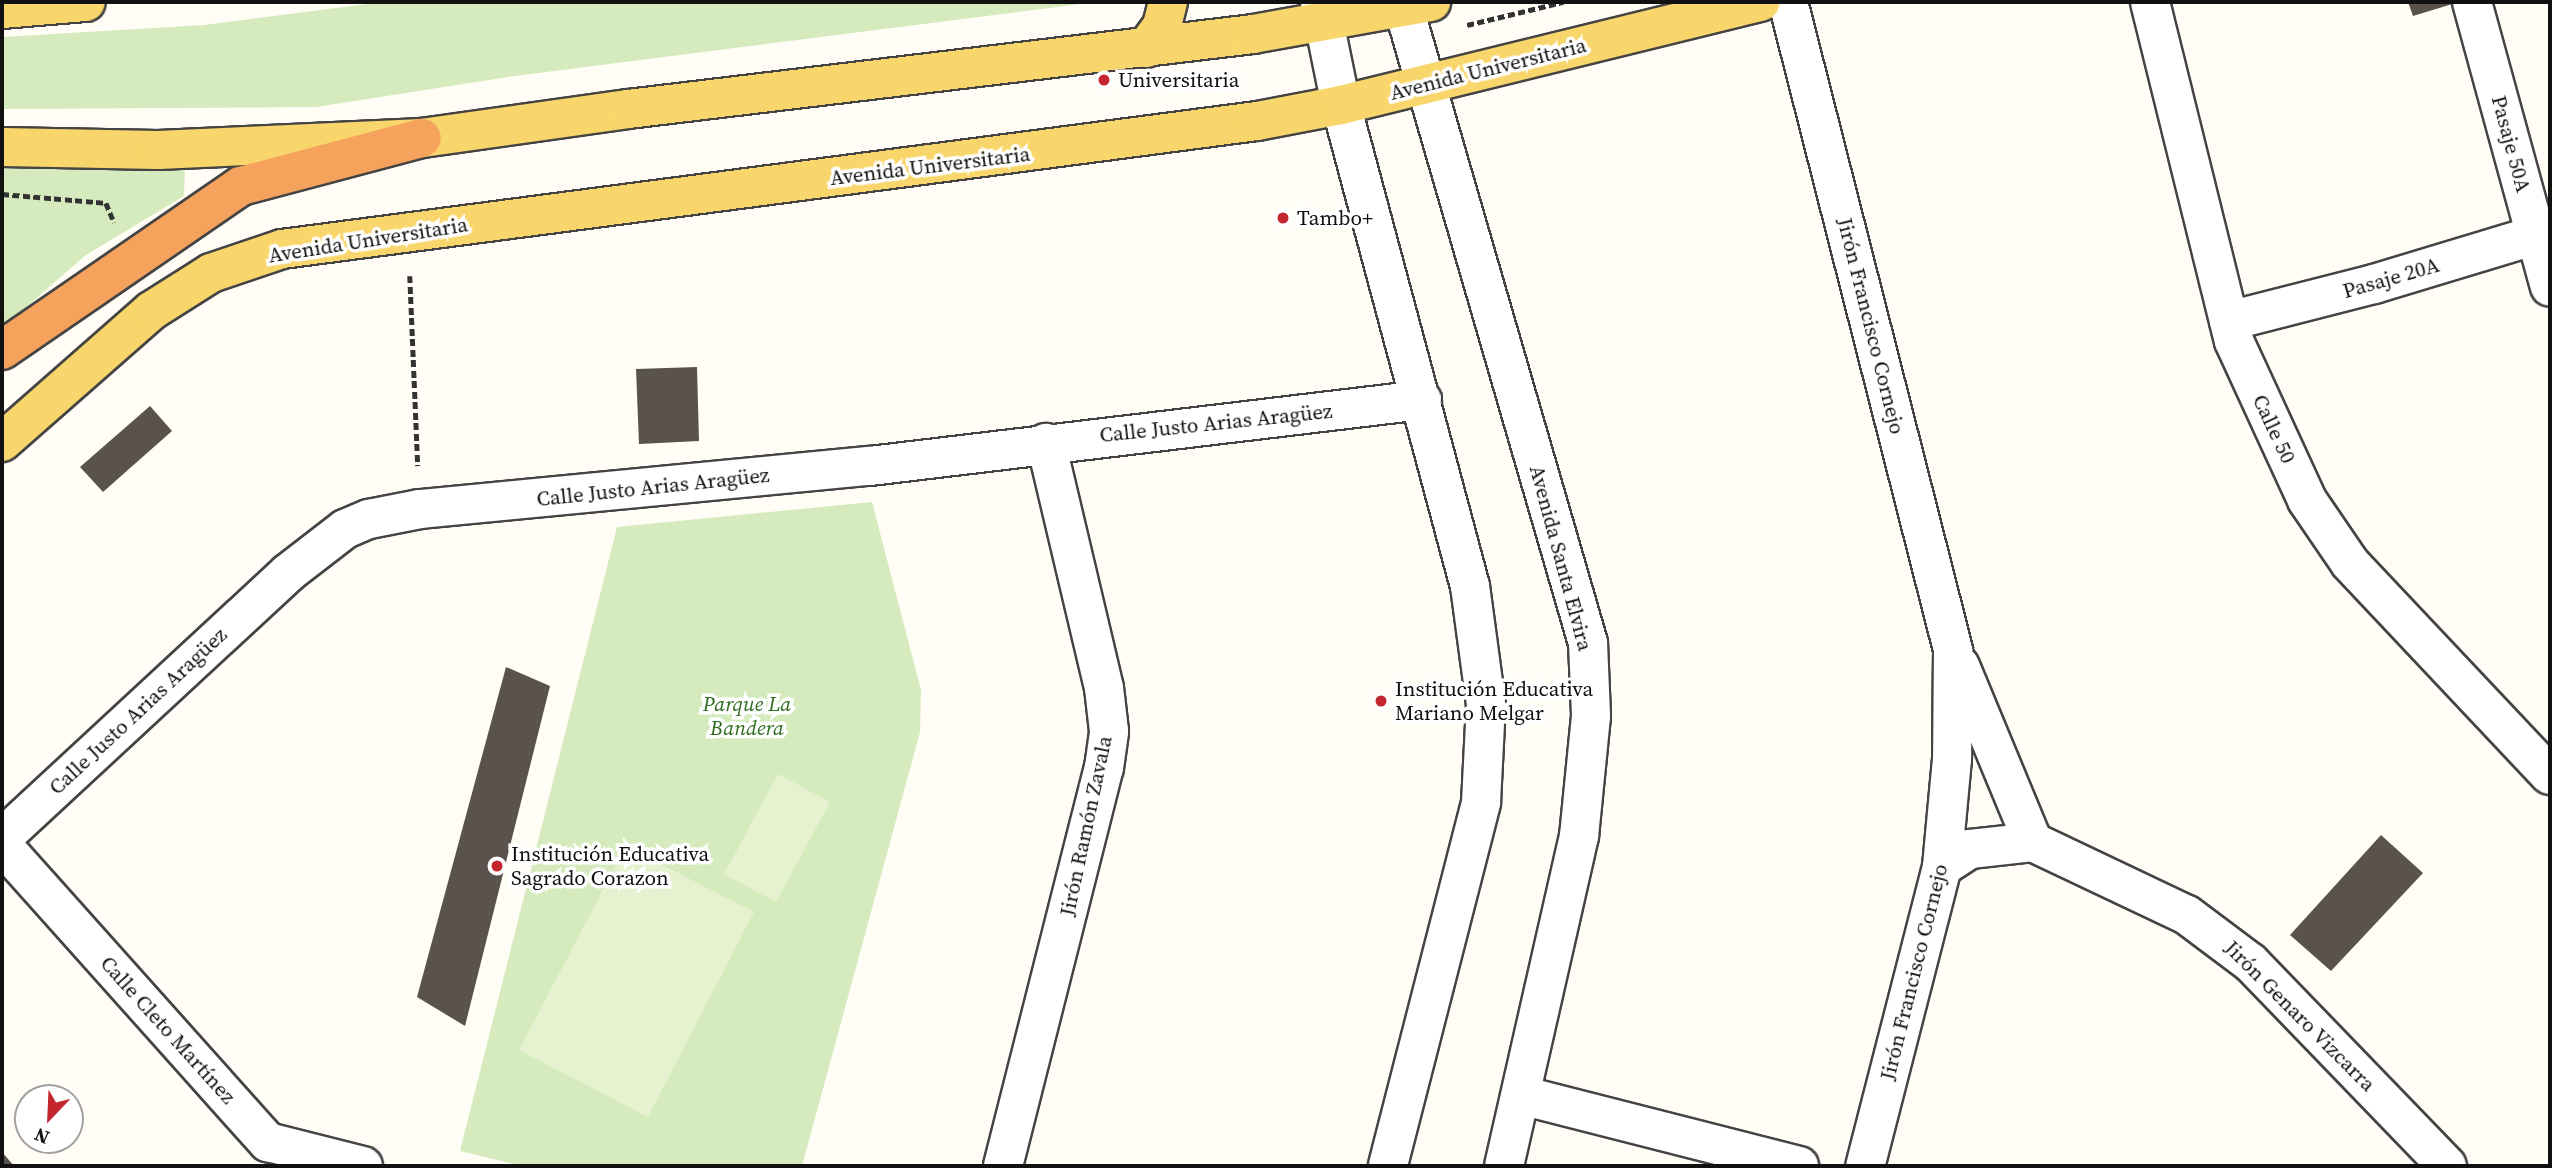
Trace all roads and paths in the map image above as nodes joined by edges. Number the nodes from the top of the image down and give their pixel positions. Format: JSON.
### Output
{"nodes":[{"id":1,"x":86,"y":2,"type":"edge"},
{"id":2,"x":1168,"y":2,"type":"edge"},
{"id":3,"x":1761,"y":2,"type":"edge"},
{"id":4,"x":1788,"y":2,"type":"edge"},
{"id":5,"x":2150,"y":2,"type":"edge"},
{"id":6,"x":2472,"y":2,"type":"edge"},
{"id":7,"x":1412,"y":4,"type":"edge"},
{"id":8,"x":2,"y":9,"type":"edge"},
{"id":9,"x":1321,"y":13,"type":"edge"},
{"id":10,"x":1146,"y":48,"type":"junction"},
{"id":11,"x":1425,"y":85,"type":"junction"},
{"id":12,"x":1341,"y":105,"type":"junction"},
{"id":13,"x":422,"y":138,"type":"junction"},
{"id":14,"x":2,"y":147,"type":"edge"},
{"id":15,"x":409,"y":231,"type":"junction"},
{"id":16,"x":2543,"y":233,"type":"edge"},
{"id":17,"x":2550,"y":286,"type":"edge"},
{"id":18,"x":2229,"y":321,"type":"junction"},
{"id":19,"x":2,"y":351,"type":"edge"},
{"id":20,"x":1422,"y":400,"type":"junction"},
{"id":21,"x":2,"y":442,"type":"edge"},
{"id":22,"x":1046,"y":443,"type":"junction"},
{"id":23,"x":420,"y":509,"type":"junction"},
{"id":24,"x":1953,"y":650,"type":"junction"},
{"id":25,"x":2550,"y":775,"type":"edge"},
{"id":26,"x":2,"y":838,"type":"edge"},
{"id":27,"x":2033,"y":842,"type":"junction"},
{"id":28,"x":2,"y":845,"type":"edge"},
{"id":29,"x":1942,"y":867,"type":"junction"},
{"id":30,"x":1521,"y":1095,"type":"junction"},
{"id":31,"x":265,"y":1154,"type":"edge"},
{"id":32,"x":363,"y":1166,"type":"edge"},
{"id":33,"x":1003,"y":1166,"type":"edge"},
{"id":34,"x":1388,"y":1166,"type":"edge"},
{"id":35,"x":1504,"y":1166,"type":"edge"},
{"id":36,"x":1799,"y":1166,"type":"edge"},
{"id":37,"x":1865,"y":1166,"type":"edge"},
{"id":38,"x":2447,"y":1166,"type":"edge"}],
"edges":[{"from":1,"to":8,"type":"main road"},
{"from":2,"to":10,"type":"main road"},
{"from":3,"to":11,"type":"main road","name":"Avenida Universitaria"},
{"from":4,"to":24,"type":"street","name":"Jirón Francisco Cornejo"},
{"from":5,"to":18,"type":"street","name":"Calle 50"},
{"from":6,"to":16,"type":"street","name":"Pasaje 50A"},
{"from":7,"to":9,"type":"main road"},
{"from":7,"to":11,"type":"street","name":"Avenida Santa Elvira"},
{"from":9,"to":10,"type":"main road"},
{"from":9,"to":12,"type":"street"},
{"from":10,"to":13,"type":"main road"},
{"from":11,"to":12,"type":"main road","name":"Avenida Universitaria"},
{"from":11,"to":30,"type":"street","name":"Avenida Santa Elvira"},
{"from":12,"to":15,"type":"main road","name":"Avenida Universitaria"},
{"from":12,"to":20,"type":"street"},
{"from":13,"to":14,"type":"main road"},
{"from":13,"to":19,"type":"highway"},
{"from":15,"to":21,"type":"main road","name":"Avenida Universitaria"},
{"from":15,"to":23,"type":"path"},
{"from":16,"to":17,"type":"street","name":"Pasaje 50A"},
{"from":16,"to":18,"type":"street","name":"Pasaje 20A"},
{"from":18,"to":25,"type":"street","name":"Calle 50"},
{"from":20,"to":22,"type":"street","name":"Calle Justo Arias Aragüez"},
{"from":20,"to":34,"type":"street"},
{"from":22,"to":23,"type":"street","name":"Calle Justo Arias Aragüez"},
{"from":22,"to":33,"type":"street","name":"Jirón Ramón Zavala"},
{"from":23,"to":26,"type":"street","name":"Calle Justo Arias Aragüez"},
{"from":24,"to":27,"type":"street","name":"Jirón Francisco Cornejo"},
{"from":24,"to":29,"type":"street","name":"Jirón Francisco Cornejo"},
{"from":27,"to":29,"type":"street"},
{"from":27,"to":38,"type":"street","name":"Jirón Genaro Vizcarra"},
{"from":28,"to":31,"type":"street","name":"Calle Cleto Martínez"},
{"from":29,"to":37,"type":"street","name":"Jirón Francisco Cornejo"},
{"from":30,"to":35,"type":"street","name":"Avenida Santa Elvira"},
{"from":30,"to":36,"type":"street"},
{"from":31,"to":32,"type":"street","name":"Calle Cleto Martínez"}]}
